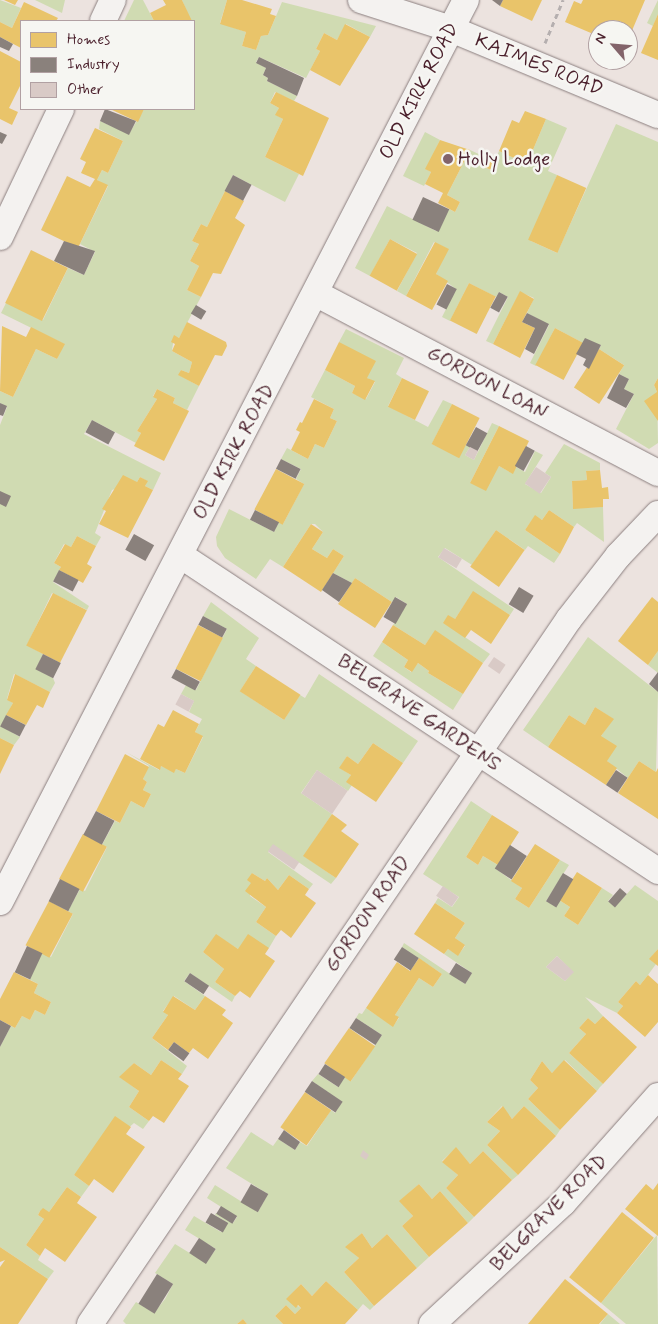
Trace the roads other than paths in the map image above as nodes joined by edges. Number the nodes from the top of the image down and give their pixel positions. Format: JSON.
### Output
{"nodes":[{"id":1,"x":113,"y":0,"type":"edge"},
{"id":2,"x":361,"y":0,"type":"edge"},
{"id":3,"x":466,"y":0,"type":"edge"},
{"id":4,"x":103,"y":20,"type":"edge"},
{"id":5,"x":450,"y":29,"type":"junction"},
{"id":6,"x":61,"y":110,"type":"edge"},
{"id":7,"x":658,"y":115,"type":"edge"},
{"id":8,"x":0,"y":237,"type":"edge"},
{"id":9,"x":316,"y":294,"type":"junction"},
{"id":10,"x":658,"y":473,"type":"edge"},
{"id":11,"x":658,"y":514,"type":"edge"},
{"id":12,"x":180,"y":555,"type":"junction"},
{"id":13,"x":479,"y":752,"type":"junction"},
{"id":14,"x":658,"y":871,"type":"edge"},
{"id":15,"x":0,"y":902,"type":"edge"},
{"id":16,"x":658,"y":1096,"type":"edge"},
{"id":17,"x":90,"y":1324,"type":"edge"},
{"id":18,"x":432,"y":1324,"type":"edge"}],
"edges":[{"from":1,"to":4,"type":"street"},
{"from":2,"to":5,"type":"street","name":"KAIMES ROAD"},
{"from":3,"to":5,"type":"street","name":"OLD KIRK ROAD"},
{"from":5,"to":7,"type":"street","name":"KAIMES ROAD"},
{"from":5,"to":9,"type":"street","name":"OLD KIRK ROAD"},
{"from":6,"to":8,"type":"street"},
{"from":9,"to":10,"type":"street","name":"GORDON LOAN"},
{"from":9,"to":12,"type":"street","name":"OLD KIRK ROAD"},
{"from":11,"to":13,"type":"street","name":"GORDON ROAD"},
{"from":12,"to":13,"type":"street","name":"BELGRAVE GARDENS"},
{"from":12,"to":15,"type":"street","name":"OLD KIRK ROAD"},
{"from":13,"to":14,"type":"street","name":"BELGRAVE GARDENS"},
{"from":13,"to":17,"type":"street","name":"GORDON ROAD"},
{"from":16,"to":18,"type":"street","name":"BELGRAVE ROAD"}]}
